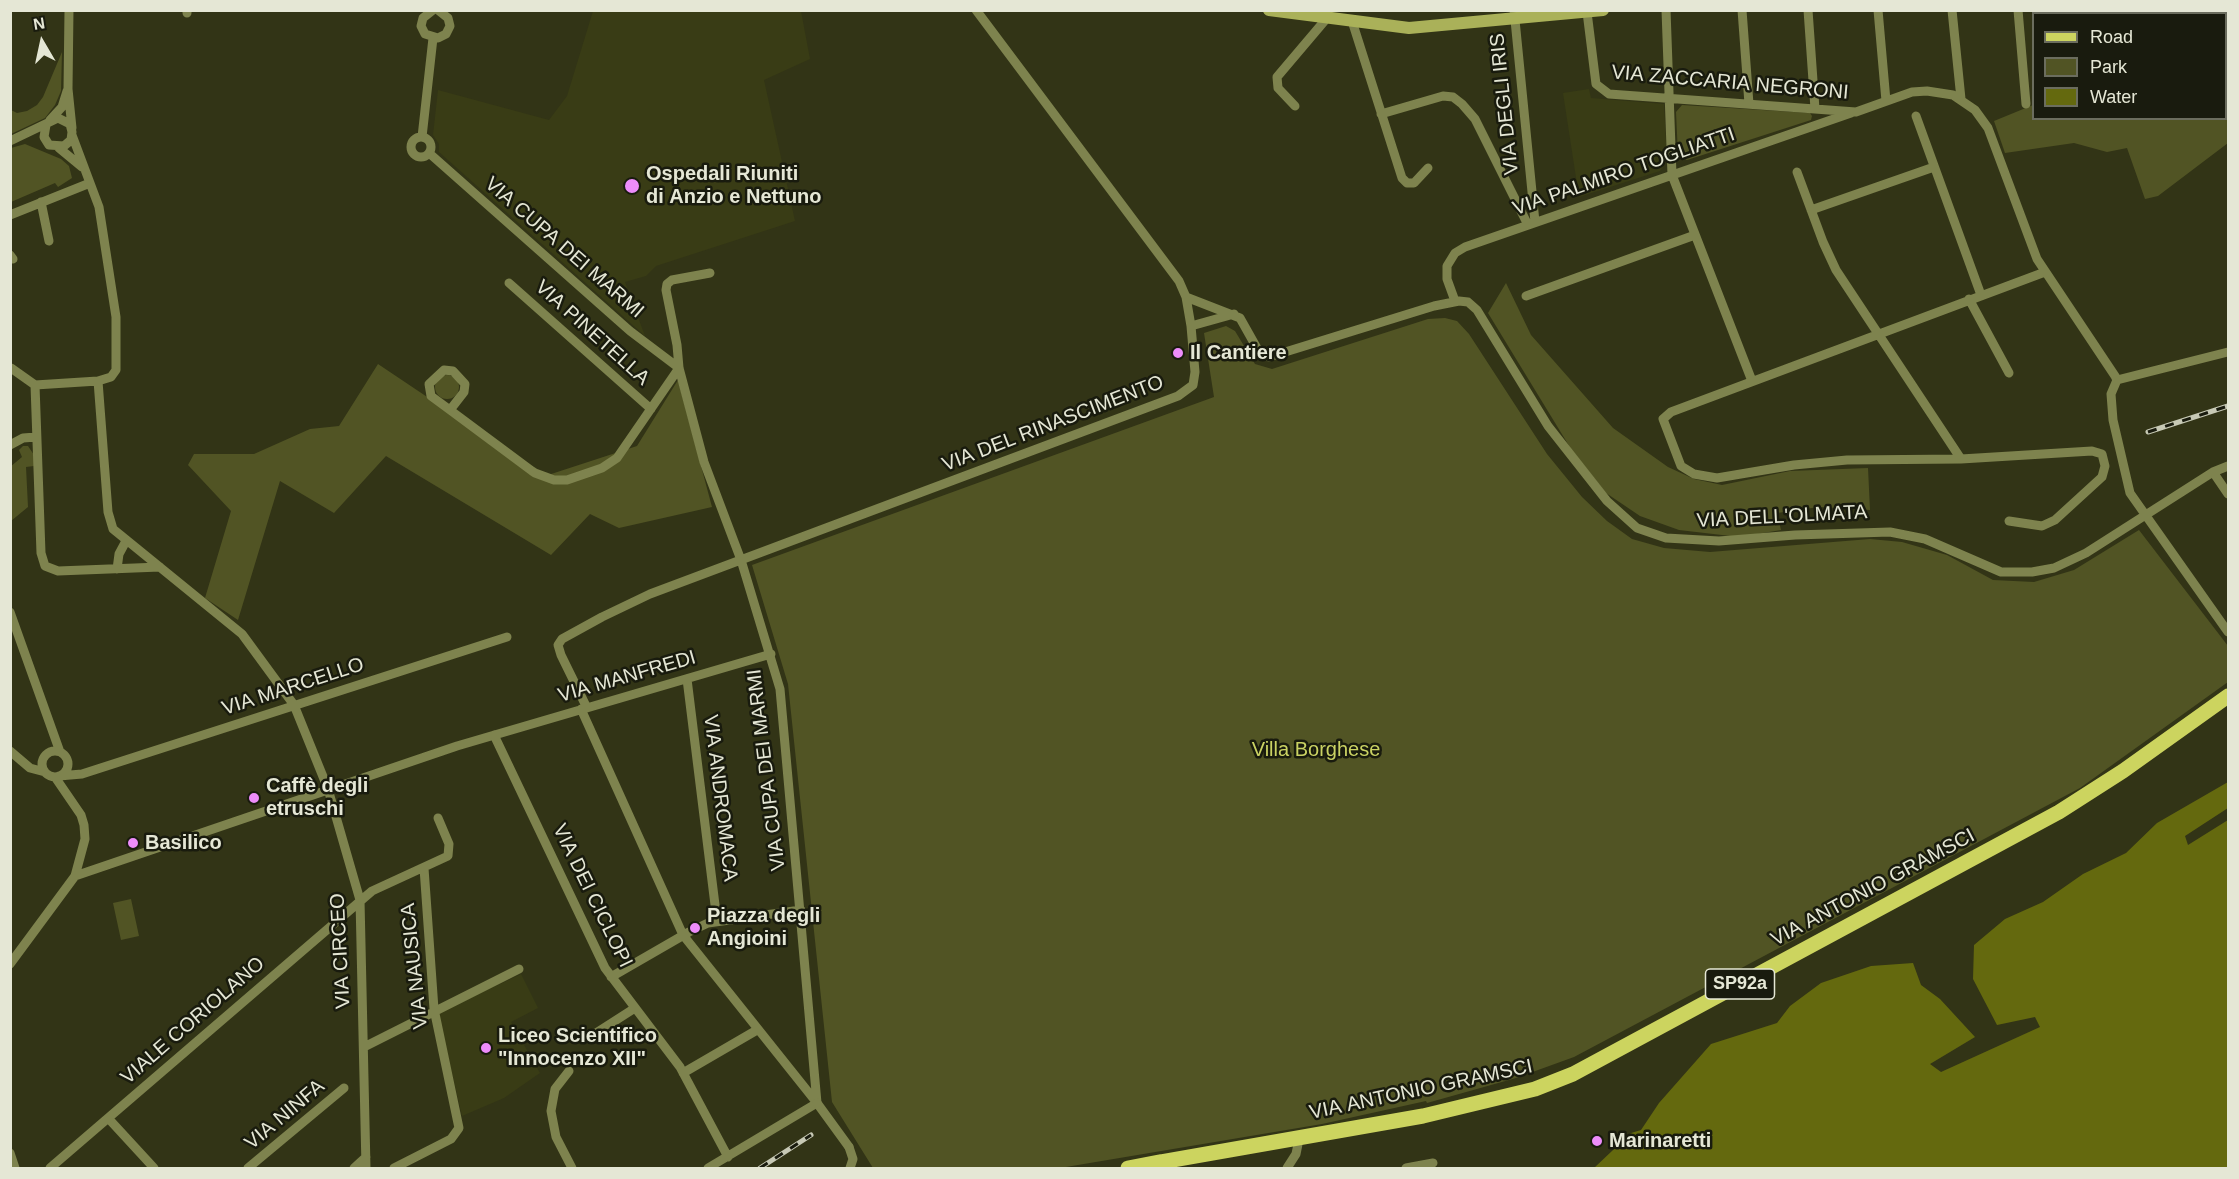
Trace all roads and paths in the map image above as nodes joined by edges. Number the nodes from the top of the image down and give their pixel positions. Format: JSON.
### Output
{"nodes":[{"id":1,"x":69,"y":10,"type":"edge"},
{"id":2,"x":433,"y":10,"type":"edge"},
{"id":3,"x":438,"y":10,"type":"edge"},
{"id":4,"x":976,"y":10,"type":"edge"},
{"id":5,"x":1269,"y":10,"type":"edge"},
{"id":6,"x":1603,"y":10,"type":"edge"},
{"id":7,"x":1666,"y":10,"type":"edge"},
{"id":8,"x":1742,"y":10,"type":"edge"},
{"id":9,"x":1808,"y":10,"type":"edge"},
{"id":10,"x":1878,"y":10,"type":"edge"},
{"id":11,"x":1952,"y":10,"type":"edge"},
{"id":12,"x":2018,"y":10,"type":"edge"},
{"id":13,"x":1563,"y":12,"type":"edge"},
{"id":14,"x":1587,"y":12,"type":"junction"},
{"id":15,"x":1514,"y":15,"type":"edge"},
{"id":16,"x":1327,"y":18,"type":"junction"},
{"id":17,"x":1352,"y":21,"type":"junction"},
{"id":18,"x":433,"y":38,"type":"junction"},
{"id":19,"x":68,"y":89,"type":"junction"},
{"id":20,"x":1669,"y":99,"type":"junction"},
{"id":21,"x":1961,"y":99,"type":"junction"},
{"id":22,"x":1886,"y":101,"type":"junction"},
{"id":23,"x":1749,"y":104,"type":"junction"},
{"id":24,"x":2026,"y":104,"type":"dead end"},
{"id":25,"x":1295,"y":106,"type":"dead end"},
{"id":26,"x":1815,"y":109,"type":"junction"},
{"id":27,"x":1856,"y":112,"type":"junction"},
{"id":28,"x":1381,"y":114,"type":"junction"},
{"id":29,"x":1916,"y":116,"type":"dead end"},
{"id":30,"x":47,"y":123,"type":"junction"},
{"id":31,"x":72,"y":132,"type":"junction"},
{"id":32,"x":422,"y":137,"type":"junction"},
{"id":33,"x":13,"y":140,"type":"edge"},
{"id":34,"x":46,"y":141,"type":"junction"},
{"id":35,"x":58,"y":148,"type":"junction"},
{"id":36,"x":429,"y":153,"type":"junction"},
{"id":37,"x":1934,"y":167,"type":"junction"},
{"id":38,"x":1428,"y":168,"type":"dead end"},
{"id":39,"x":84,"y":170,"type":"junction"},
{"id":40,"x":1797,"y":172,"type":"dead end"},
{"id":41,"x":1672,"y":175,"type":"junction"},
{"id":42,"x":90,"y":183,"type":"junction"},
{"id":43,"x":41,"y":202,"type":"junction"},
{"id":44,"x":1811,"y":210,"type":"junction"},
{"id":45,"x":10,"y":215,"type":"edge"},
{"id":46,"x":1532,"y":223,"type":"junction"},
{"id":47,"x":1695,"y":235,"type":"junction"},
{"id":48,"x":49,"y":241,"type":"dead end"},
{"id":49,"x":2045,"y":272,"type":"junction"},
{"id":50,"x":710,"y":273,"type":"dead end"},
{"id":51,"x":509,"y":283,"type":"dead end"},
{"id":52,"x":1980,"y":295,"type":"junction"},
{"id":53,"x":1526,"y":296,"type":"dead end"},
{"id":54,"x":1186,"y":297,"type":"junction"},
{"id":55,"x":1969,"y":299,"type":"junction"},
{"id":56,"x":1455,"y":302,"type":"junction"},
{"id":57,"x":1234,"y":314,"type":"junction"},
{"id":58,"x":1191,"y":326,"type":"junction"},
{"id":59,"x":1880,"y":333,"type":"junction"},
{"id":60,"x":2229,"y":352,"type":"edge"},
{"id":61,"x":11,"y":368,"type":"edge"},
{"id":62,"x":679,"y":368,"type":"junction"},
{"id":63,"x":2009,"y":373,"type":"dead end"},
{"id":64,"x":2117,"y":380,"type":"junction"},
{"id":65,"x":98,"y":381,"type":"junction"},
{"id":66,"x":1752,"y":381,"type":"junction"},
{"id":67,"x":35,"y":385,"type":"junction"},
{"id":68,"x":651,"y":409,"type":"junction"},
{"id":69,"x":450,"y":410,"type":"junction"},
{"id":70,"x":36,"y":437,"type":"junction"},
{"id":71,"x":10,"y":445,"type":"edge"},
{"id":72,"x":1960,"y":459,"type":"junction"},
{"id":73,"x":2229,"y":466,"type":"edge"},
{"id":74,"x":2212,"y":472,"type":"junction"},
{"id":75,"x":2229,"y":494,"type":"edge"},
{"id":76,"x":2144,"y":514,"type":"junction"},
{"id":77,"x":2009,"y":521,"type":"dead end"},
{"id":78,"x":126,"y":541,"type":"junction"},
{"id":79,"x":741,"y":560,"type":"junction"},
{"id":80,"x":160,"y":567,"type":"junction"},
{"id":81,"x":117,"y":569,"type":"junction"},
{"id":82,"x":10,"y":612,"type":"edge"},
{"id":83,"x":2229,"y":632,"type":"edge"},
{"id":84,"x":507,"y":637,"type":"dead end"},
{"id":85,"x":771,"y":654,"type":"junction"},
{"id":86,"x":687,"y":679,"type":"junction"},
{"id":87,"x":2229,"y":696,"type":"edge"},
{"id":88,"x":294,"y":705,"type":"junction"},
{"id":89,"x":584,"y":709,"type":"junction"},
{"id":90,"x":494,"y":735,"type":"junction"},
{"id":91,"x":54,"y":736,"type":"junction"},
{"id":92,"x":10,"y":751,"type":"edge"},
{"id":93,"x":60,"y":752,"type":"junction"},
{"id":94,"x":45,"y":755,"type":"junction"},
{"id":95,"x":22,"y":759,"type":"junction"},
{"id":96,"x":68,"y":763,"type":"junction"},
{"id":97,"x":90,"y":771,"type":"junction"},
{"id":98,"x":45,"y":772,"type":"junction"},
{"id":99,"x":57,"y":777,"type":"junction"},
{"id":100,"x":328,"y":789,"type":"junction"},
{"id":101,"x":438,"y":818,"type":"dead end"},
{"id":102,"x":424,"y":868,"type":"junction"},
{"id":103,"x":75,"y":876,"type":"junction"},
{"id":104,"x":360,"y":900,"type":"junction"},
{"id":105,"x":801,"y":910,"type":"junction"},
{"id":106,"x":717,"y":921,"type":"junction"},
{"id":107,"x":683,"y":935,"type":"junction"},
{"id":108,"x":10,"y":964,"type":"edge"},
{"id":109,"x":519,"y":969,"type":"dead end"},
{"id":110,"x":611,"y":977,"type":"junction"},
{"id":111,"x":635,"y":1008,"type":"junction"},
{"id":112,"x":434,"y":1009,"type":"junction"},
{"id":113,"x":757,"y":1030,"type":"junction"},
{"id":114,"x":596,"y":1033,"type":"dead end"},
{"id":115,"x":364,"y":1047,"type":"junction"},
{"id":116,"x":569,"y":1071,"type":"dead end"},
{"id":117,"x":683,"y":1073,"type":"junction"},
{"id":118,"x":344,"y":1088,"type":"dead end"},
{"id":119,"x":817,"y":1102,"type":"junction"},
{"id":120,"x":108,"y":1118,"type":"junction"},
{"id":121,"x":1299,"y":1138,"type":"junction"},
{"id":122,"x":10,"y":1153,"type":"edge"},
{"id":123,"x":1205,"y":1155,"type":"junction"},
{"id":124,"x":366,"y":1157,"type":"junction"},
{"id":125,"x":728,"y":1158,"type":"junction"},
{"id":126,"x":1433,"y":1163,"type":"dead end"},
{"id":127,"x":1160,"y":1165,"type":"edge"},
{"id":128,"x":15,"y":1168,"type":"edge"},
{"id":129,"x":50,"y":1168,"type":"edge"},
{"id":130,"x":154,"y":1168,"type":"edge"},
{"id":131,"x":248,"y":1168,"type":"edge"},
{"id":132,"x":354,"y":1168,"type":"edge"},
{"id":133,"x":366,"y":1168,"type":"edge"},
{"id":134,"x":394,"y":1168,"type":"edge"},
{"id":135,"x":572,"y":1168,"type":"edge"},
{"id":136,"x":708,"y":1168,"type":"edge"},
{"id":137,"x":850,"y":1168,"type":"edge"},
{"id":138,"x":1128,"y":1168,"type":"edge"},
{"id":139,"x":1182,"y":1168,"type":"edge"},
{"id":140,"x":1287,"y":1168,"type":"edge"},
{"id":141,"x":1406,"y":1168,"type":"edge"}],
"edges":[{"from":1,"to":19,"type":"street"},
{"from":2,"to":18,"type":"street"},
{"from":3,"to":18,"type":"street"},
{"from":4,"to":54,"type":"street","name":"VIA DEL RINASCIMENTO"},
{"from":5,"to":16,"type":"street"},
{"from":6,"to":14,"type":"street"},
{"from":7,"to":20,"type":"street"},
{"from":8,"to":23,"type":"street"},
{"from":9,"to":26,"type":"street"},
{"from":10,"to":22,"type":"street"},
{"from":11,"to":21,"type":"street"},
{"from":12,"to":24,"type":"street"},
{"from":13,"to":14,"type":"street"},
{"from":13,"to":15,"type":"street"},
{"from":14,"to":20,"type":"street","name":"VIA ZACCARIA NEGRONI"},
{"from":15,"to":17,"type":"street"},
{"from":15,"to":46,"type":"street","name":"VIA DEGLI IRIS"},
{"from":16,"to":17,"type":"street"},
{"from":16,"to":25,"type":"street"},
{"from":17,"to":28,"type":"street"},
{"from":18,"to":32,"type":"street"},
{"from":19,"to":30,"type":"street"},
{"from":19,"to":31,"type":"street"},
{"from":20,"to":23,"type":"street","name":"VIA ZACCARIA NEGRONI"},
{"from":20,"to":41,"type":"street"},
{"from":21,"to":22,"type":"street","name":"VIA ZACCARIA NEGRONI"},
{"from":21,"to":49,"type":"street","name":"VIA ZACCARIA NEGRONI"},
{"from":22,"to":27,"type":"street","name":"VIA ZACCARIA NEGRONI"},
{"from":23,"to":26,"type":"street","name":"VIA ZACCARIA NEGRONI"},
{"from":26,"to":27,"type":"street","name":"VIA ZACCARIA NEGRONI"},
{"from":27,"to":41,"type":"street","name":"VIA PALMIRO TOGLIATTI"},
{"from":28,"to":38,"type":"street"},
{"from":28,"to":46,"type":"street"},
{"from":29,"to":37,"type":"street"},
{"from":30,"to":31,"type":"street"},
{"from":30,"to":33,"type":"street"},
{"from":30,"to":34,"type":"street"},
{"from":31,"to":35,"type":"street"},
{"from":31,"to":39,"type":"street"},
{"from":32,"to":36,"type":"street"},
{"from":32,"to":36,"type":"street"},
{"from":33,"to":34,"type":"street"},
{"from":34,"to":35,"type":"street"},
{"from":35,"to":39,"type":"street"},
{"from":36,"to":62,"type":"street","name":"VIA CUPA DEI MARMI"},
{"from":37,"to":44,"type":"street"},
{"from":37,"to":52,"type":"street"},
{"from":39,"to":42,"type":"street"},
{"from":40,"to":44,"type":"street"},
{"from":41,"to":46,"type":"street","name":"VIA PALMIRO TOGLIATTI"},
{"from":41,"to":47,"type":"street"},
{"from":42,"to":43,"type":"street"},
{"from":42,"to":65,"type":"street"},
{"from":43,"to":45,"type":"street"},
{"from":43,"to":48,"type":"street"},
{"from":44,"to":59,"type":"street"},
{"from":46,"to":56,"type":"street","name":"VIA PALMIRO TOGLIATTI"},
{"from":47,"to":53,"type":"street"},
{"from":47,"to":66,"type":"street"},
{"from":49,"to":52,"type":"street"},
{"from":49,"to":64,"type":"street","name":"VIA ZACCARIA NEGRONI"},
{"from":50,"to":62,"type":"street","name":"VIA CUPA DEI MARMI"},
{"from":51,"to":68,"type":"street","name":"VIA PINETELLA"},
{"from":52,"to":55,"type":"street"},
{"from":54,"to":57,"type":"street"},
{"from":54,"to":58,"type":"street","name":"VIA DEL RINASCIMENTO"},
{"from":55,"to":59,"type":"street"},
{"from":55,"to":63,"type":"street"},
{"from":56,"to":57,"type":"street"},
{"from":56,"to":76,"type":"street","name":"VIA DELL'OLMATA"},
{"from":57,"to":58,"type":"street"},
{"from":58,"to":79,"type":"street","name":"VIA DEL RINASCIMENTO"},
{"from":59,"to":66,"type":"street"},
{"from":59,"to":72,"type":"street"},
{"from":60,"to":64,"type":"street"},
{"from":61,"to":67,"type":"street"},
{"from":62,"to":68,"type":"street","name":"VIA PINETELLA"},
{"from":62,"to":79,"type":"street","name":"VIA CUPA DEI MARMI"},
{"from":64,"to":76,"type":"street"},
{"from":65,"to":67,"type":"street"},
{"from":65,"to":78,"type":"street","name":"VIA CIRCEO"},
{"from":66,"to":72,"type":"street"},
{"from":67,"to":70,"type":"street"},
{"from":68,"to":69,"type":"street","name":"VIA PINETELLA"},
{"from":69,"to":69,"type":"street"},
{"from":70,"to":71,"type":"street"},
{"from":70,"to":81,"type":"street"},
{"from":72,"to":77,"type":"street"},
{"from":73,"to":74,"type":"street","name":"VIA DELL'OLMATA"},
{"from":74,"to":75,"type":"street"},
{"from":74,"to":76,"type":"street","name":"VIA DELL'OLMATA"},
{"from":76,"to":83,"type":"street"},
{"from":78,"to":80,"type":"street","name":"VIA CIRCEO"},
{"from":78,"to":81,"type":"street"},
{"from":79,"to":85,"type":"street","name":"VIA CUPA DEI MARMI"},
{"from":79,"to":89,"type":"street","name":"VIA DEL RINASCIMENTO"},
{"from":80,"to":81,"type":"street"},
{"from":80,"to":88,"type":"street","name":"VIA CIRCEO"},
{"from":82,"to":91,"type":"street"},
{"from":84,"to":88,"type":"street","name":"VIA MARCELLO"},
{"from":85,"to":86,"type":"street","name":"VIA MANFREDI"},
{"from":85,"to":105,"type":"street","name":"VIA CUPA DEI MARMI"},
{"from":86,"to":89,"type":"street","name":"VIA MANFREDI"},
{"from":86,"to":106,"type":"street","name":"VIA ANDROMACA"},
{"from":87,"to":121,"type":"main road","name":"VIA ANTONIO GRAMSCI","number":"SP92a"},
{"from":88,"to":97,"type":"street","name":"VIA MARCELLO"},
{"from":88,"to":100,"type":"street","name":"VIA CIRCEO"},
{"from":89,"to":90,"type":"street","name":"VIA MANFREDI"},
{"from":89,"to":107,"type":"street","name":"VIA DEL RINASCIMENTO"},
{"from":90,"to":100,"type":"street","name":"VIA MANFREDI"},
{"from":90,"to":110,"type":"street","name":"VIA DEI CICLOPI"},
{"from":91,"to":93,"type":"street"},
{"from":91,"to":94,"type":"street"},
{"from":92,"to":95,"type":"street"},
{"from":93,"to":94,"type":"street"},
{"from":93,"to":96,"type":"street"},
{"from":94,"to":95,"type":"street"},
{"from":94,"to":98,"type":"street"},
{"from":95,"to":98,"type":"street"},
{"from":96,"to":97,"type":"street"},
{"from":96,"to":99,"type":"street"},
{"from":97,"to":99,"type":"street","name":"VIA MARCELLO"},
{"from":98,"to":99,"type":"street"},
{"from":99,"to":103,"type":"street"},
{"from":100,"to":103,"type":"street","name":"VIA MANFREDI"},
{"from":100,"to":104,"type":"street","name":"VIA CIRCEO"},
{"from":101,"to":102,"type":"street","name":"VIALE CORIOLANO"},
{"from":102,"to":104,"type":"street","name":"VIALE CORIOLANO"},
{"from":102,"to":112,"type":"street","name":"VIA NAUSICA"},
{"from":103,"to":108,"type":"street"},
{"from":104,"to":115,"type":"street","name":"VIA CIRCEO"},
{"from":104,"to":120,"type":"street","name":"VIALE CORIOLANO"},
{"from":105,"to":106,"type":"street"},
{"from":105,"to":119,"type":"street","name":"VIA CUPA DEI MARMI"},
{"from":106,"to":107,"type":"street"},
{"from":107,"to":110,"type":"street"},
{"from":107,"to":113,"type":"street","name":"VIA DEL RINASCIMENTO"},
{"from":109,"to":112,"type":"street"},
{"from":110,"to":111,"type":"street","name":"VIA DEI CICLOPI"},
{"from":111,"to":114,"type":"street"},
{"from":111,"to":117,"type":"street","name":"VIA DEI CICLOPI"},
{"from":112,"to":115,"type":"street"},
{"from":112,"to":134,"type":"street","name":"VIA NAUSICA"},
{"from":113,"to":117,"type":"street"},
{"from":113,"to":119,"type":"street","name":"VIA DEL RINASCIMENTO"},
{"from":115,"to":124,"type":"street","name":"VIA CIRCEO"},
{"from":116,"to":135,"type":"street"},
{"from":117,"to":125,"type":"street","name":"VIA DEI CICLOPI"},
{"from":118,"to":131,"type":"street","name":"VIA NINFA"},
{"from":119,"to":125,"type":"street"},
{"from":119,"to":137,"type":"street","bridge":true},
{"from":120,"to":129,"type":"street","name":"VIALE CORIOLANO"},
{"from":120,"to":130,"type":"street"},
{"from":121,"to":123,"type":"main road","name":"VIA ANTONIO GRAMSCI","number":"SP92a"},
{"from":121,"to":140,"type":"street"},
{"from":122,"to":128,"type":"street"},
{"from":123,"to":127,"type":"main road","name":"VIA ANTONIO GRAMSCI","number":"SP92a"},
{"from":123,"to":139,"type":"main road","name":"VIA ANTONIO GRAMSCI","number":"SP92a"},
{"from":124,"to":132,"type":"street"},
{"from":124,"to":133,"type":"street","name":"VIA CIRCEO"},
{"from":125,"to":136,"type":"street"},
{"from":126,"to":141,"type":"street"},
{"from":127,"to":138,"type":"main road","name":"VIA ANTONIO GRAMSCI"}]}
